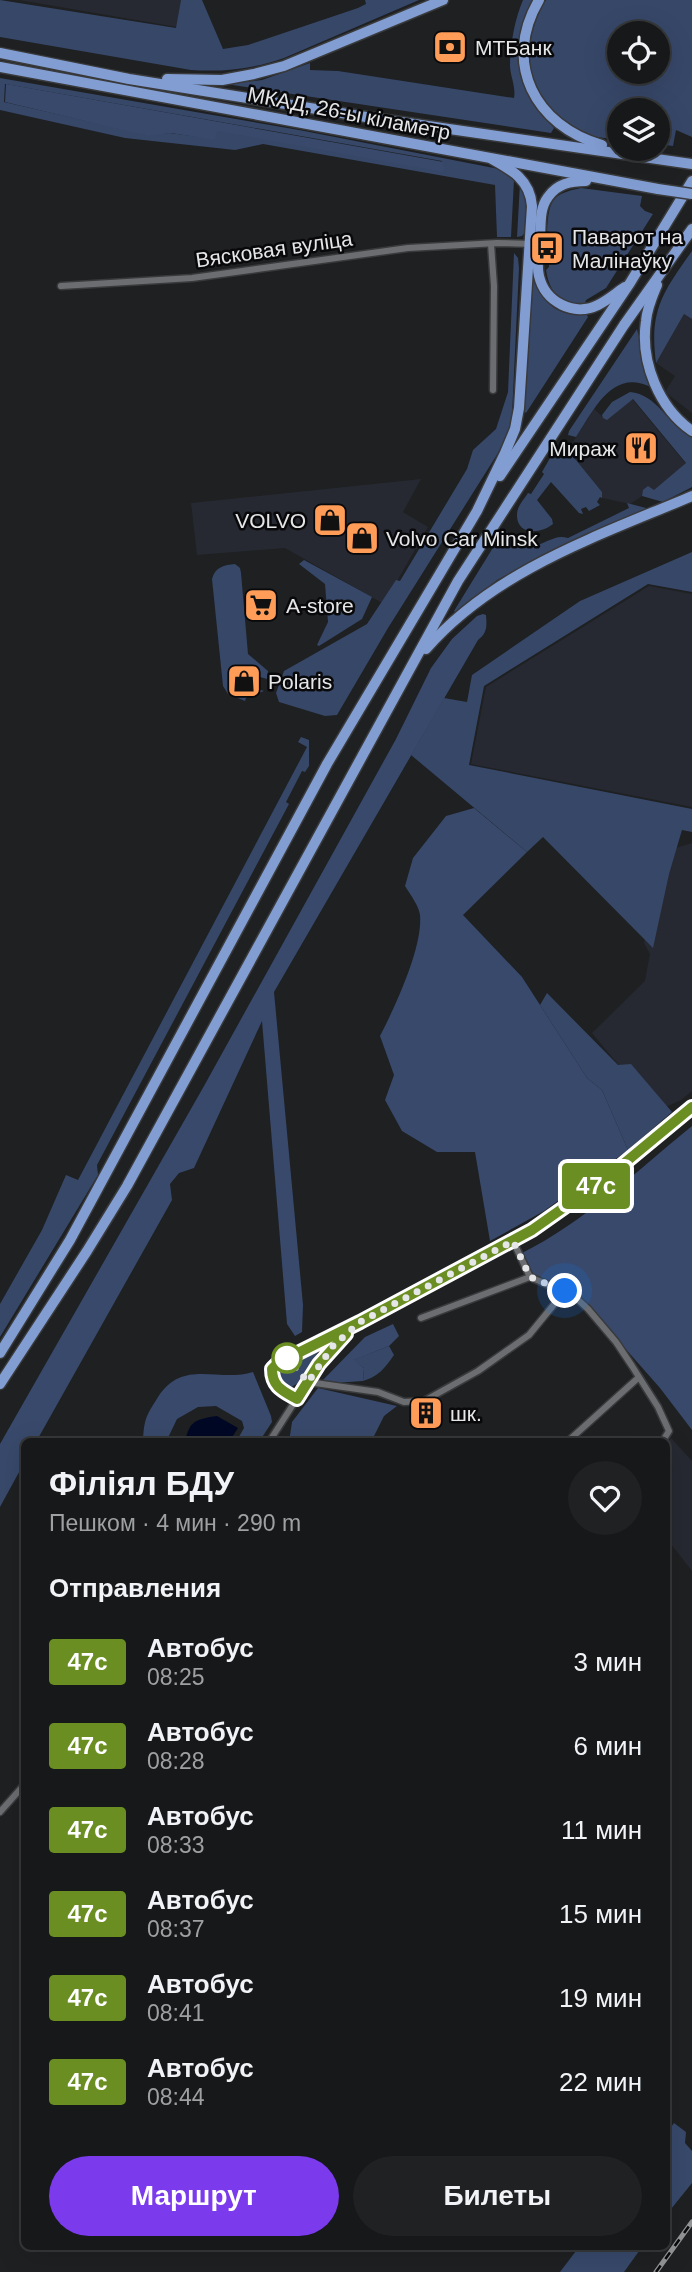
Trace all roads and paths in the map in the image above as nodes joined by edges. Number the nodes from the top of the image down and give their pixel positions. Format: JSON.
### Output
{"nodes":[{"id":1,"x":443,"y":0,"type":"edge"},
{"id":2,"x":539,"y":0,"type":"edge"},
{"id":3,"x":0,"y":53,"type":"edge"},
{"id":4,"x":0,"y":67,"type":"edge"},
{"id":5,"x":130,"y":79,"type":"junction"},
{"id":6,"x":607,"y":146,"type":"edge"},
{"id":7,"x":607,"y":151,"type":"edge"},
{"id":8,"x":492,"y":159,"type":"junction"},
{"id":9,"x":670,"y":160,"type":"edge"},
{"id":10,"x":692,"y":164,"type":"edge"},
{"id":11,"x":605,"y":180,"type":"junction"},
{"id":12,"x":692,"y":181,"type":"edge"},
{"id":13,"x":692,"y":194,"type":"edge"},
{"id":14,"x":692,"y":229,"type":"edge"},
{"id":15,"x":494,"y":244,"type":"junction"},
{"id":16,"x":535,"y":244,"type":"junction"},
{"id":17,"x":664,"y":270,"type":"junction"},
{"id":18,"x":630,"y":283,"type":"junction"},
{"id":19,"x":61,"y":286,"type":"dead end"},
{"id":20,"x":493,"y":390,"type":"dead end"},
{"id":21,"x":692,"y":431,"type":"edge"},
{"id":22,"x":692,"y":496,"type":"edge"},
{"id":23,"x":477,"y":511,"type":"junction"},
{"id":24,"x":413,"y":664,"type":"junction"},
{"id":25,"x":692,"y":1107,"type":"edge"},
{"id":26,"x":513,"y":1241,"type":"junction"},
{"id":27,"x":530,"y":1277,"type":"junction"},
{"id":28,"x":565,"y":1291,"type":"junction"},
{"id":29,"x":421,"y":1318,"type":"dead end"},
{"id":30,"x":0,"y":1353,"type":"edge"},
{"id":31,"x":638,"y":1378,"type":"junction"},
{"id":32,"x":308,"y":1382,"type":"junction"},
{"id":33,"x":0,"y":1384,"type":"edge"},
{"id":34,"x":272,"y":1438,"type":"edge"},
{"id":35,"x":571,"y":1438,"type":"edge"},
{"id":36,"x":664,"y":1438,"type":"edge"},
{"id":37,"x":21,"y":1788,"type":"edge"},
{"id":38,"x":0,"y":1812,"type":"edge"}],
"edges":[{"from":1,"to":5,"type":"highway"},
{"from":2,"to":6,"type":"highway"},
{"from":3,"to":5,"type":"highway","name":"МКАД, 26-ы кіламетр"},
{"from":4,"to":8,"type":"highway","name":"МКАД, 26-ы кіламетр"},
{"from":5,"to":7,"type":"highway","name":"МКАД, 26-ы кіламетр"},
{"from":8,"to":11,"type":"highway","name":"МКАД, 26-ы кіламетр"},
{"from":8,"to":16,"type":"highway"},
{"from":9,"to":10,"type":"highway","name":"МКАД, 26-ы кіламетр"},
{"from":11,"to":13,"type":"highway","name":"МКАД, 26-ы кіламетр","bridge":true},
{"from":11,"to":16,"type":"highway"},
{"from":12,"to":18,"type":"highway"},
{"from":14,"to":17,"type":"highway"},
{"from":15,"to":16,"type":"street","name":"Вясковая вуліца"},
{"from":15,"to":19,"type":"street","name":"Вясковая вуліца"},
{"from":15,"to":20,"type":"street"},
{"from":16,"to":18,"type":"highway"},
{"from":16,"to":23,"type":"highway"},
{"from":17,"to":21,"type":"highway"},
{"from":17,"to":24,"type":"highway"},
{"from":18,"to":23,"type":"highway"},
{"from":22,"to":24,"type":"highway"},
{"from":23,"to":30,"type":"highway"},
{"from":24,"to":33,"type":"highway"},
{"from":25,"to":26,"type":"street"},
{"from":26,"to":27,"type":"street"},
{"from":26,"to":32,"type":"street"},
{"from":27,"to":28,"type":"street"},
{"from":27,"to":29,"type":"street"},
{"from":28,"to":31,"type":"street"},
{"from":28,"to":32,"type":"street"},
{"from":31,"to":35,"type":"street"},
{"from":31,"to":36,"type":"street"},
{"from":32,"to":34,"type":"street"},
{"from":37,"to":38,"type":"street"}]}
